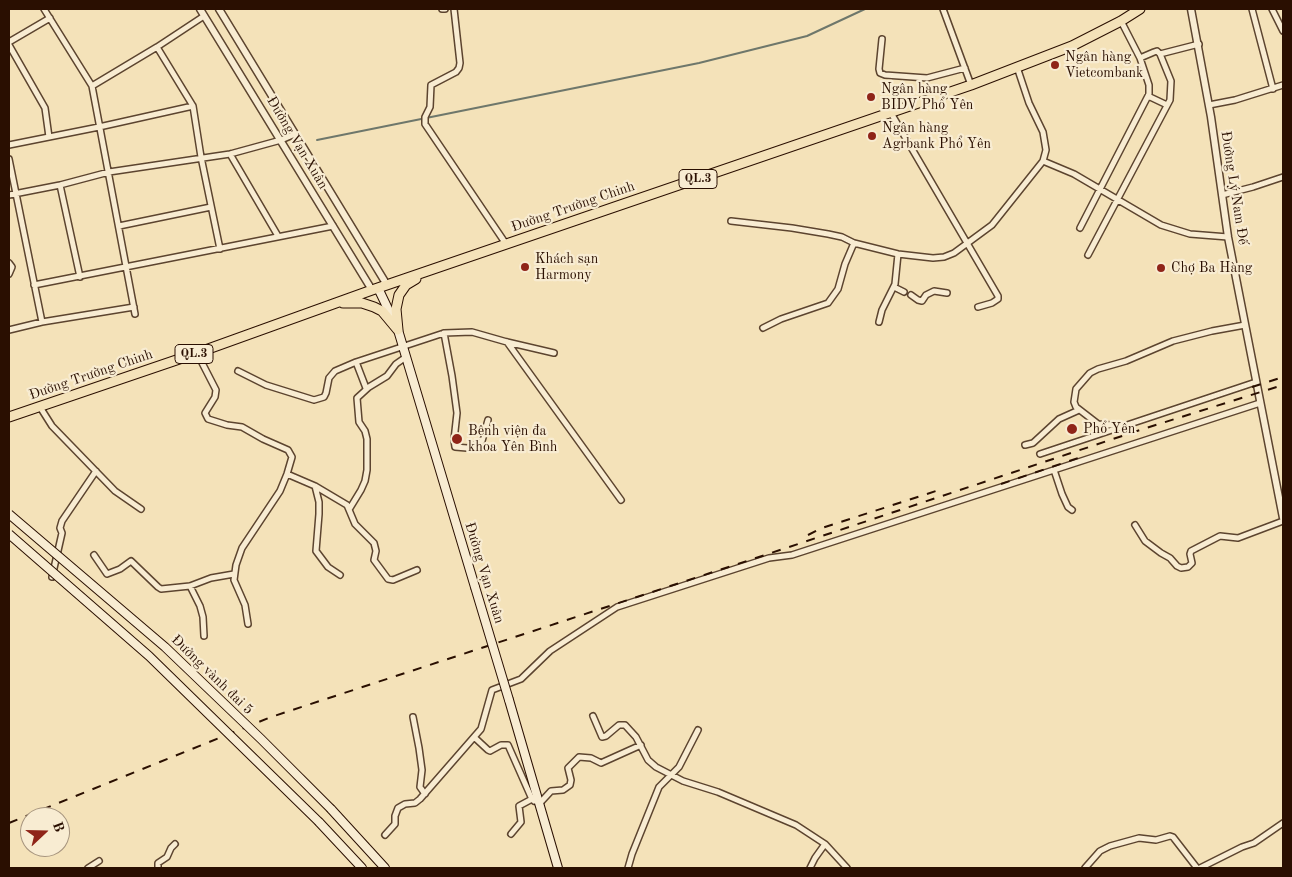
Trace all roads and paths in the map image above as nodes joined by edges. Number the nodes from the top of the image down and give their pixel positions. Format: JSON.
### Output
{"nodes":[{"id":1,"x":44,"y":9,"type":"edge"},
{"id":2,"x":200,"y":9,"type":"edge"},
{"id":3,"x":219,"y":9,"type":"edge"},
{"id":4,"x":454,"y":9,"type":"edge"},
{"id":5,"x":944,"y":9,"type":"edge"},
{"id":6,"x":1140,"y":9,"type":"edge"},
{"id":7,"x":1191,"y":9,"type":"edge"},
{"id":8,"x":1252,"y":9,"type":"edge"},
{"id":9,"x":1272,"y":9,"type":"edge"},
{"id":10,"x":204,"y":16,"type":"junction"},
{"id":11,"x":50,"y":18,"type":"junction"},
{"id":12,"x":1121,"y":21,"type":"junction"},
{"id":13,"x":1283,"y":31,"type":"edge"},
{"id":14,"x":882,"y":39,"type":"dead end"},
{"id":15,"x":9,"y":43,"type":"edge"},
{"id":16,"x":1198,"y":44,"type":"junction"},
{"id":17,"x":157,"y":47,"type":"junction"},
{"id":18,"x":1160,"y":54,"type":"junction"},
{"id":19,"x":1140,"y":58,"type":"junction"},
{"id":20,"x":1017,"y":66,"type":"junction"},
{"id":21,"x":965,"y":68,"type":"junction"},
{"id":22,"x":1283,"y":85,"type":"edge"},
{"id":23,"x":92,"y":86,"type":"junction"},
{"id":24,"x":971,"y":86,"type":"junction"},
{"id":25,"x":1273,"y":89,"type":"junction"},
{"id":26,"x":1148,"y":96,"type":"junction"},
{"id":27,"x":1209,"y":105,"type":"junction"},
{"id":28,"x":193,"y":106,"type":"junction"},
{"id":29,"x":1167,"y":106,"type":"junction"},
{"id":30,"x":891,"y":113,"type":"junction"},
{"id":31,"x":99,"y":127,"type":"junction"},
{"id":32,"x":295,"y":134,"type":"junction"},
{"id":33,"x":49,"y":137,"type":"junction"},
{"id":34,"x":280,"y":140,"type":"junction"},
{"id":35,"x":9,"y":145,"type":"edge"},
{"id":36,"x":230,"y":154,"type":"junction"},
{"id":37,"x":201,"y":157,"type":"junction"},
{"id":38,"x":9,"y":159,"type":"edge"},
{"id":39,"x":1043,"y":161,"type":"junction"},
{"id":40,"x":109,"y":172,"type":"junction"},
{"id":41,"x":1283,"y":177,"type":"edge"},
{"id":42,"x":60,"y":185,"type":"junction"},
{"id":43,"x":1100,"y":190,"type":"junction"},
{"id":44,"x":12,"y":194,"type":"edge"},
{"id":45,"x":1222,"y":195,"type":"junction"},
{"id":46,"x":1116,"y":200,"type":"junction"},
{"id":47,"x":211,"y":207,"type":"junction"},
{"id":48,"x":731,"y":221,"type":"dead end"},
{"id":49,"x":119,"y":226,"type":"junction"},
{"id":50,"x":333,"y":226,"type":"junction"},
{"id":51,"x":1080,"y":228,"type":"dead end"},
{"id":52,"x":278,"y":236,"type":"junction"},
{"id":53,"x":1228,"y":237,"type":"junction"},
{"id":54,"x":854,"y":243,"type":"junction"},
{"id":55,"x":506,"y":244,"type":"junction"},
{"id":56,"x":967,"y":245,"type":"junction"},
{"id":57,"x":220,"y":249,"type":"junction"},
{"id":58,"x":898,"y":254,"type":"junction"},
{"id":59,"x":1088,"y":255,"type":"dead end"},
{"id":60,"x":9,"y":263,"type":"edge"},
{"id":61,"x":126,"y":266,"type":"junction"},
{"id":62,"x":435,"y":269,"type":"junction"},
{"id":63,"x":9,"y":274,"type":"edge"},
{"id":64,"x":80,"y":276,"type":"junction"},
{"id":65,"x":34,"y":285,"type":"junction"},
{"id":66,"x":379,"y":287,"type":"junction"},
{"id":67,"x":894,"y":287,"type":"junction"},
{"id":68,"x":904,"y":292,"type":"dead end"},
{"id":69,"x":947,"y":293,"type":"dead end"},
{"id":70,"x":910,"y":296,"type":"dead end"},
{"id":71,"x":335,"y":303,"type":"junction"},
{"id":72,"x":978,"y":307,"type":"dead end"},
{"id":73,"x":134,"y":308,"type":"junction"},
{"id":74,"x":135,"y":314,"type":"dead end"},
{"id":75,"x":42,"y":322,"type":"junction"},
{"id":76,"x":879,"y":322,"type":"dead end"},
{"id":77,"x":1245,"y":325,"type":"junction"},
{"id":78,"x":764,"y":328,"type":"dead end"},
{"id":79,"x":9,"y":330,"type":"edge"},
{"id":80,"x":398,"y":330,"type":"junction"},
{"id":81,"x":444,"y":333,"type":"junction"},
{"id":82,"x":508,"y":342,"type":"junction"},
{"id":83,"x":402,"y":346,"type":"junction"},
{"id":84,"x":197,"y":353,"type":"junction"},
{"id":85,"x":554,"y":353,"type":"dead end"},
{"id":86,"x":406,"y":357,"type":"junction"},
{"id":87,"x":356,"y":362,"type":"junction"},
{"id":88,"x":238,"y":371,"type":"dead end"},
{"id":89,"x":1256,"y":382,"type":"junction"},
{"id":90,"x":366,"y":388,"type":"junction"},
{"id":91,"x":1260,"y":403,"type":"junction"},
{"id":92,"x":40,"y":407,"type":"junction"},
{"id":93,"x":1079,"y":410,"type":"junction"},
{"id":94,"x":9,"y":417,"type":"edge"},
{"id":95,"x":488,"y":420,"type":"dead end"},
{"id":96,"x":1124,"y":426,"type":"junction"},
{"id":97,"x":1025,"y":444,"type":"dead end"},
{"id":98,"x":1040,"y":454,"type":"dead end"},
{"id":99,"x":1054,"y":470,"type":"junction"},
{"id":100,"x":96,"y":471,"type":"junction"},
{"id":101,"x":287,"y":474,"type":"junction"},
{"id":102,"x":1280,"y":485,"type":"edge"},
{"id":103,"x":316,"y":486,"type":"junction"},
{"id":104,"x":621,"y":500,"type":"dead end"},
{"id":105,"x":350,"y":508,"type":"junction"},
{"id":106,"x":141,"y":509,"type":"dead end"},
{"id":107,"x":1072,"y":510,"type":"dead end"},
{"id":108,"x":9,"y":514,"type":"edge"},
{"id":109,"x":1283,"y":519,"type":"edge"},
{"id":110,"x":1135,"y":525,"type":"dead end"},
{"id":111,"x":9,"y":534,"type":"edge"},
{"id":112,"x":94,"y":554,"type":"dead end"},
{"id":113,"x":417,"y":570,"type":"dead end"},
{"id":114,"x":234,"y":574,"type":"junction"},
{"id":115,"x":340,"y":576,"type":"dead end"},
{"id":116,"x":52,"y":577,"type":"dead end"},
{"id":117,"x":190,"y":586,"type":"junction"},
{"id":118,"x":248,"y":624,"type":"dead end"},
{"id":119,"x":204,"y":636,"type":"dead end"},
{"id":120,"x":593,"y":716,"type":"dead end"},
{"id":121,"x":413,"y":717,"type":"dead end"},
{"id":122,"x":698,"y":730,"type":"dead end"},
{"id":123,"x":474,"y":737,"type":"junction"},
{"id":124,"x":641,"y":745,"type":"junction"},
{"id":125,"x":671,"y":775,"type":"junction"},
{"id":126,"x":425,"y":794,"type":"junction"},
{"id":127,"x":535,"y":801,"type":"junction"},
{"id":128,"x":1283,"y":823,"type":"edge"},
{"id":129,"x":511,"y":834,"type":"dead end"},
{"id":130,"x":384,"y":836,"type":"dead end"},
{"id":131,"x":174,"y":844,"type":"dead end"},
{"id":132,"x":825,"y":844,"type":"junction"},
{"id":133,"x":99,"y":861,"type":"dead end"},
{"id":134,"x":88,"y":868,"type":"edge"},
{"id":135,"x":158,"y":868,"type":"edge"},
{"id":136,"x":362,"y":868,"type":"edge"},
{"id":137,"x":385,"y":868,"type":"edge"},
{"id":138,"x":558,"y":868,"type":"edge"},
{"id":139,"x":628,"y":868,"type":"edge"},
{"id":140,"x":810,"y":868,"type":"edge"},
{"id":141,"x":847,"y":868,"type":"edge"},
{"id":142,"x":1084,"y":868,"type":"edge"},
{"id":143,"x":1199,"y":868,"type":"edge"}],
"edges":[{"from":1,"to":11,"type":"street"},
{"from":2,"to":10,"type":"street","name":"Đường Vạn Xuân"},
{"from":3,"to":32,"type":"street","name":"Đường Vạn Xuân"},
{"from":4,"to":55,"type":"street"},
{"from":5,"to":21,"type":"street"},
{"from":6,"to":12,"type":"highway","name":"Đường Trường Chinh","number":"QL.3"},
{"from":7,"to":16,"type":"street","name":"Đường Lý Nam Đế"},
{"from":8,"to":25,"type":"street"},
{"from":9,"to":13,"type":"street"},
{"from":10,"to":17,"type":"street"},
{"from":10,"to":34,"type":"street","name":"Đường Vạn Xuân"},
{"from":11,"to":15,"type":"street"},
{"from":11,"to":23,"type":"street"},
{"from":12,"to":19,"type":"street"},
{"from":12,"to":20,"type":"highway","name":"Đường Trường Chinh","number":"QL.3"},
{"from":14,"to":21,"type":"street"},
{"from":15,"to":33,"type":"street"},
{"from":16,"to":18,"type":"street"},
{"from":16,"to":27,"type":"street","name":"Đường Lý Nam Đế"},
{"from":17,"to":23,"type":"street"},
{"from":17,"to":28,"type":"street"},
{"from":18,"to":19,"type":"street"},
{"from":18,"to":29,"type":"street"},
{"from":19,"to":26,"type":"street"},
{"from":20,"to":24,"type":"highway","name":"Đường Trường Chinh","number":"QL.3"},
{"from":20,"to":39,"type":"street"},
{"from":21,"to":24,"type":"street"},
{"from":22,"to":25,"type":"street"},
{"from":23,"to":31,"type":"street"},
{"from":24,"to":30,"type":"highway","name":"Đường Trường Chinh","number":"QL.3"},
{"from":25,"to":27,"type":"street"},
{"from":26,"to":29,"type":"street"},
{"from":26,"to":43,"type":"street"},
{"from":27,"to":45,"type":"street","name":"Đường Lý Nam Đế"},
{"from":28,"to":31,"type":"street"},
{"from":28,"to":37,"type":"street"},
{"from":29,"to":46,"type":"street"},
{"from":30,"to":55,"type":"highway","name":"Đường Trường Chinh","number":"QL.3"},
{"from":30,"to":56,"type":"street"},
{"from":31,"to":33,"type":"street"},
{"from":31,"to":40,"type":"street"},
{"from":32,"to":34,"type":"street"},
{"from":32,"to":66,"type":"street","name":"Đường Vạn Xuân"},
{"from":33,"to":35,"type":"street"},
{"from":34,"to":36,"type":"street"},
{"from":34,"to":50,"type":"street","name":"Đường Vạn Xuân"},
{"from":36,"to":37,"type":"street"},
{"from":36,"to":52,"type":"street"},
{"from":37,"to":40,"type":"street"},
{"from":37,"to":47,"type":"street"},
{"from":38,"to":44,"type":"street"},
{"from":39,"to":43,"type":"street"},
{"from":39,"to":56,"type":"street"},
{"from":40,"to":42,"type":"street"},
{"from":40,"to":49,"type":"street"},
{"from":41,"to":45,"type":"street"},
{"from":42,"to":44,"type":"street"},
{"from":42,"to":64,"type":"street"},
{"from":43,"to":46,"type":"street"},
{"from":43,"to":51,"type":"street"},
{"from":44,"to":65,"type":"street"},
{"from":45,"to":53,"type":"street","name":"Đường Lý Nam Đế"},
{"from":46,"to":53,"type":"street"},
{"from":46,"to":59,"type":"street"},
{"from":47,"to":49,"type":"street"},
{"from":47,"to":57,"type":"street"},
{"from":48,"to":54,"type":"street"},
{"from":49,"to":61,"type":"street"},
{"from":50,"to":52,"type":"street"},
{"from":50,"to":66,"type":"street","name":"Đường Vạn Xuân"},
{"from":52,"to":57,"type":"street"},
{"from":53,"to":77,"type":"street","name":"Đường Lý Nam Đế"},
{"from":54,"to":58,"type":"street"},
{"from":54,"to":78,"type":"street"},
{"from":55,"to":62,"type":"highway","name":"Đường Trường Chinh","number":"QL.3"},
{"from":56,"to":58,"type":"street"},
{"from":56,"to":72,"type":"street"},
{"from":57,"to":61,"type":"street"},
{"from":58,"to":67,"type":"street"},
{"from":60,"to":63,"type":"street"},
{"from":61,"to":64,"type":"street"},
{"from":61,"to":73,"type":"street"},
{"from":62,"to":66,"type":"highway","name":"Đường Trường Chinh","number":"QL.3"},
{"from":62,"to":80,"type":"highway"},
{"from":64,"to":65,"type":"street"},
{"from":65,"to":75,"type":"street"},
{"from":66,"to":71,"type":"highway","name":"Đường Trường Chinh","number":"QL.3"},
{"from":66,"to":80,"type":"main road","name":"Đường Vạn Xuân"},
{"from":67,"to":68,"type":"street"},
{"from":67,"to":76,"type":"street"},
{"from":69,"to":70,"type":"street"},
{"from":71,"to":80,"type":"highway"},
{"from":71,"to":84,"type":"highway","name":"Đường Trường Chinh","number":"QL.3"},
{"from":73,"to":74,"type":"street"},
{"from":73,"to":75,"type":"street"},
{"from":75,"to":79,"type":"street"},
{"from":77,"to":89,"type":"street","name":"Đường Lý Nam Đế"},
{"from":77,"to":93,"type":"street"},
{"from":80,"to":83,"type":"main road","name":"Đường Vạn Xuân"},
{"from":81,"to":82,"type":"street"},
{"from":81,"to":83,"type":"street"},
{"from":81,"to":95,"type":"street"},
{"from":82,"to":85,"type":"street"},
{"from":82,"to":104,"type":"street"},
{"from":83,"to":86,"type":"main road","name":"Đường Vạn Xuân"},
{"from":83,"to":87,"type":"street"},
{"from":84,"to":92,"type":"highway","name":"Đường Trường Chinh","number":"QL.3"},
{"from":84,"to":101,"type":"street"},
{"from":86,"to":90,"type":"street"},
{"from":86,"to":127,"type":"main road","name":"Đường Vạn Xuân","bridge":true},
{"from":87,"to":88,"type":"street"},
{"from":87,"to":90,"type":"street"},
{"from":89,"to":91,"type":"street","name":"Đường Lý Nam Đế"},
{"from":89,"to":96,"type":"street"},
{"from":90,"to":105,"type":"street"},
{"from":91,"to":99,"type":"street"},
{"from":91,"to":102,"type":"street","name":"Đường Lý Nam Đế"},
{"from":92,"to":94,"type":"highway","name":"Đường Trường Chinh","number":"QL.3"},
{"from":92,"to":100,"type":"street"},
{"from":93,"to":96,"type":"street"},
{"from":93,"to":97,"type":"street"},
{"from":96,"to":98,"type":"street"},
{"from":99,"to":107,"type":"street"},
{"from":99,"to":123,"type":"street"},
{"from":100,"to":106,"type":"street"},
{"from":100,"to":116,"type":"street"},
{"from":101,"to":103,"type":"street"},
{"from":101,"to":114,"type":"street"},
{"from":102,"to":109,"type":"street","name":"Đường Lý Nam Đế"},
{"from":103,"to":105,"type":"street"},
{"from":103,"to":115,"type":"street"},
{"from":105,"to":113,"type":"street"},
{"from":108,"to":137,"type":"main road","name":"Đường vành đai 5","bridge":true},
{"from":109,"to":110,"type":"street"},
{"from":111,"to":136,"type":"main road","bridge":true},
{"from":112,"to":117,"type":"street"},
{"from":114,"to":117,"type":"street"},
{"from":114,"to":118,"type":"street"},
{"from":117,"to":119,"type":"street"},
{"from":120,"to":124,"type":"street"},
{"from":121,"to":126,"type":"street"},
{"from":122,"to":125,"type":"street"},
{"from":123,"to":126,"type":"street"},
{"from":123,"to":127,"type":"street"},
{"from":124,"to":125,"type":"street"},
{"from":124,"to":127,"type":"street"},
{"from":125,"to":132,"type":"street"},
{"from":125,"to":139,"type":"street"},
{"from":126,"to":130,"type":"street"},
{"from":127,"to":129,"type":"street"},
{"from":127,"to":138,"type":"main road","name":"Đường Vạn Xuân"},
{"from":128,"to":143,"type":"street"},
{"from":131,"to":135,"type":"street"},
{"from":132,"to":140,"type":"street"},
{"from":132,"to":141,"type":"street"},
{"from":133,"to":134,"type":"street"},
{"from":142,"to":143,"type":"street"}]}
